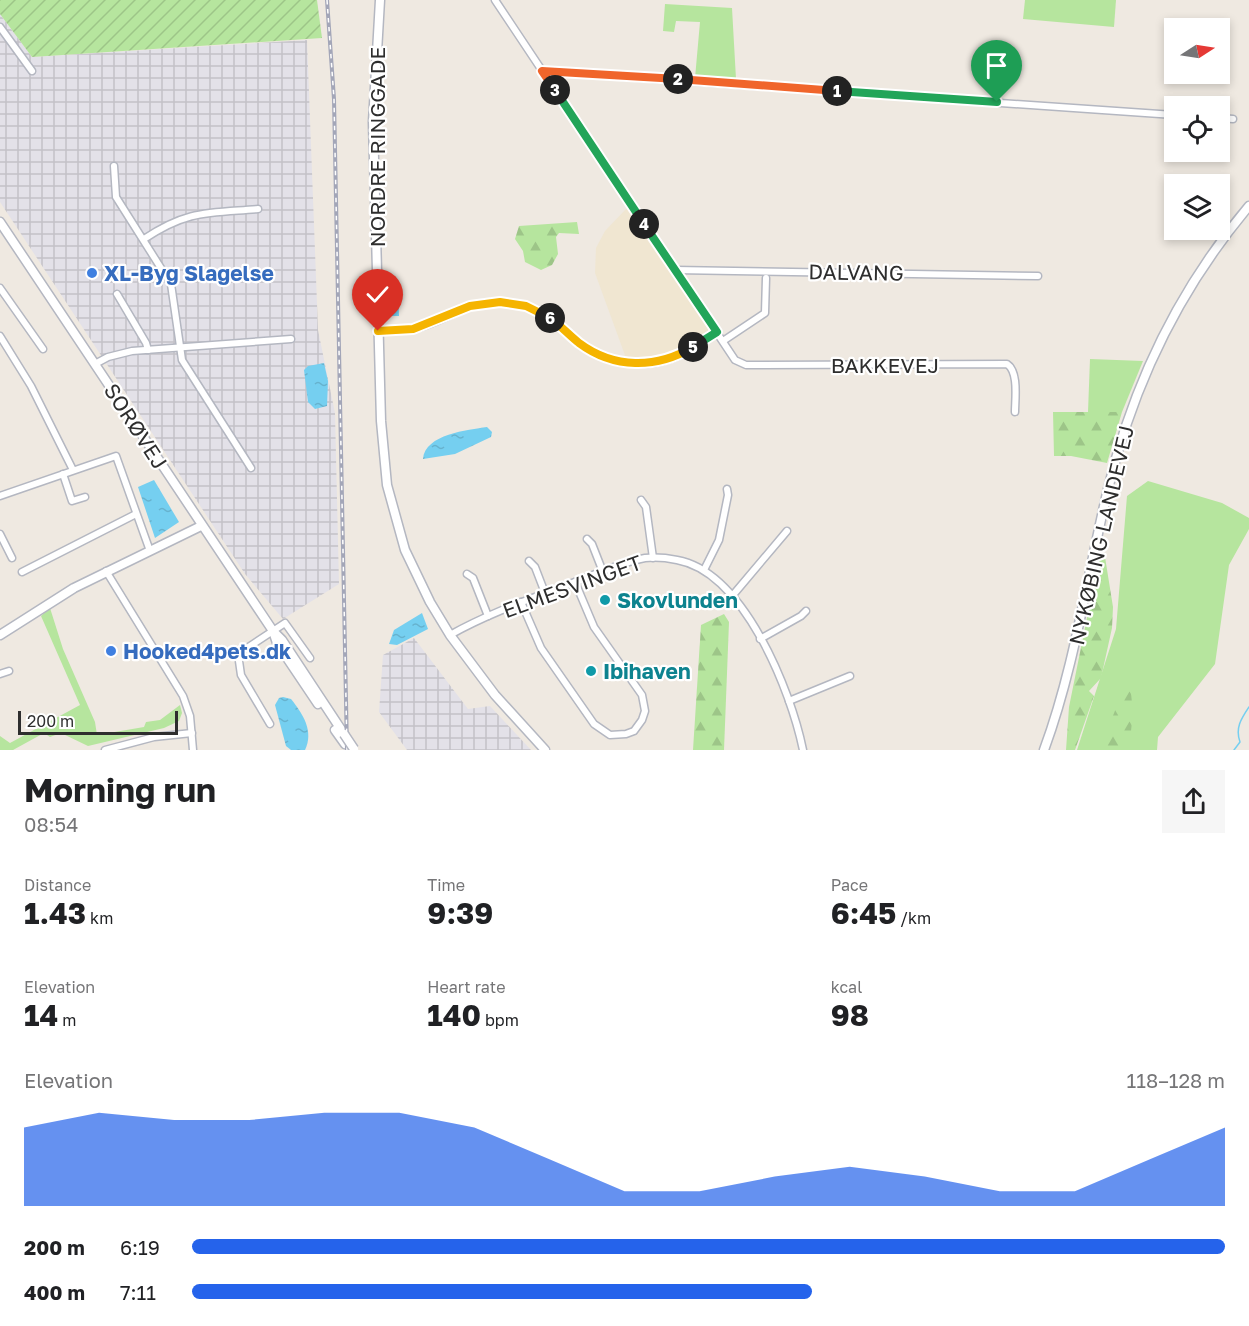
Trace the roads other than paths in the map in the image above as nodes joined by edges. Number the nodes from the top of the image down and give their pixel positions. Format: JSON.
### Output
{"nodes":[{"id":1,"x":380,"y":0,"type":"edge"},
{"id":2,"x":495,"y":0,"type":"edge"},
{"id":3,"x":0,"y":27,"type":"edge"},
{"id":4,"x":32,"y":71,"type":"dead end"},
{"id":5,"x":542,"y":71,"type":"junction"},
{"id":6,"x":1164,"y":114,"type":"edge"},
{"id":7,"x":1230,"y":119,"type":"edge"},
{"id":8,"x":1233,"y":119,"type":"dead end"},
{"id":9,"x":114,"y":166,"type":"dead end"},
{"id":10,"x":1249,"y":206,"type":"edge"},
{"id":11,"x":258,"y":209,"type":"dead end"},
{"id":12,"x":0,"y":222,"type":"edge"},
{"id":13,"x":144,"y":239,"type":"junction"},
{"id":14,"x":675,"y":270,"type":"junction"},
{"id":15,"x":1038,"y":276,"type":"dead end"},
{"id":16,"x":766,"y":278,"type":"dead end"},
{"id":17,"x":0,"y":288,"type":"edge"},
{"id":18,"x":117,"y":294,"type":"dead end"},
{"id":19,"x":378,"y":331,"type":"junction"},
{"id":20,"x":717,"y":332,"type":"junction"},
{"id":21,"x":0,"y":336,"type":"edge"},
{"id":22,"x":291,"y":339,"type":"dead end"},
{"id":23,"x":723,"y":341,"type":"junction"},
{"id":24,"x":178,"y":348,"type":"junction"},
{"id":25,"x":43,"y":349,"type":"dead end"},
{"id":26,"x":148,"y":350,"type":"junction"},
{"id":27,"x":95,"y":364,"type":"junction"},
{"id":28,"x":1015,"y":412,"type":"dead end"},
{"id":29,"x":251,"y":468,"type":"dead end"},
{"id":30,"x":73,"y":470,"type":"junction"},
{"id":31,"x":63,"y":474,"type":"junction"},
{"id":32,"x":727,"y":489,"type":"dead end"},
{"id":33,"x":0,"y":495,"type":"edge"},
{"id":34,"x":85,"y":496,"type":"dead end"},
{"id":35,"x":641,"y":500,"type":"dead end"},
{"id":36,"x":136,"y":514,"type":"junction"},
{"id":37,"x":201,"y":526,"type":"junction"},
{"id":38,"x":787,"y":531,"type":"dead end"},
{"id":39,"x":0,"y":534,"type":"edge"},
{"id":40,"x":587,"y":539,"type":"dead end"},
{"id":41,"x":150,"y":551,"type":"junction"},
{"id":42,"x":12,"y":558,"type":"dead end"},
{"id":43,"x":653,"y":558,"type":"junction"},
{"id":44,"x":529,"y":561,"type":"dead end"},
{"id":45,"x":704,"y":570,"type":"junction"},
{"id":46,"x":106,"y":571,"type":"junction"},
{"id":47,"x":22,"y":572,"type":"dead end"},
{"id":48,"x":603,"y":572,"type":"junction"},
{"id":49,"x":467,"y":574,"type":"dead end"},
{"id":50,"x":575,"y":582,"type":"junction"},
{"id":51,"x":545,"y":593,"type":"junction"},
{"id":52,"x":733,"y":595,"type":"junction"},
{"id":53,"x":521,"y":602,"type":"junction"},
{"id":54,"x":806,"y":610,"type":"dead end"},
{"id":55,"x":488,"y":616,"type":"junction"},
{"id":56,"x":273,"y":631,"type":"junction"},
{"id":57,"x":0,"y":634,"type":"edge"},
{"id":58,"x":450,"y":635,"type":"junction"},
{"id":59,"x":760,"y":639,"type":"junction"},
{"id":60,"x":310,"y":658,"type":"dead end"},
{"id":61,"x":9,"y":671,"type":"dead end"},
{"id":62,"x":0,"y":674,"type":"edge"},
{"id":63,"x":850,"y":676,"type":"dead end"},
{"id":64,"x":789,"y":701,"type":"junction"},
{"id":65,"x":270,"y":724,"type":"dead end"},
{"id":66,"x":192,"y":733,"type":"junction"},
{"id":67,"x":351,"y":748,"type":"edge"},
{"id":68,"x":105,"y":750,"type":"edge"},
{"id":69,"x":193,"y":750,"type":"edge"},
{"id":70,"x":545,"y":750,"type":"edge"},
{"id":71,"x":803,"y":750,"type":"edge"},
{"id":72,"x":1044,"y":750,"type":"edge"}],
"edges":[{"from":1,"to":19,"type":"street","name":"NORDRE RINGGADE"},
{"from":2,"to":5,"type":"street","name":"BAKKEVEJ"},
{"from":3,"to":4,"type":"street"},
{"from":5,"to":6,"type":"street"},
{"from":5,"to":14,"type":"street","name":"BAKKEVEJ"},
{"from":7,"to":8,"type":"street"},
{"from":9,"to":13,"type":"street"},
{"from":10,"to":72,"type":"street","name":"NYKØBING LANDEVEJ"},
{"from":11,"to":13,"type":"street"},
{"from":12,"to":27,"type":"street","name":"SORØVEJ"},
{"from":13,"to":24,"type":"street"},
{"from":14,"to":15,"type":"street","name":"DALVANG"},
{"from":14,"to":20,"type":"street","name":"BAKKEVEJ"},
{"from":16,"to":23,"type":"street"},
{"from":17,"to":25,"type":"street"},
{"from":18,"to":26,"type":"street"},
{"from":19,"to":20,"type":"street"},
{"from":19,"to":58,"type":"street","name":"NORDRE RINGGADE"},
{"from":20,"to":23,"type":"street","name":"BAKKEVEJ"},
{"from":21,"to":30,"type":"street"},
{"from":22,"to":24,"type":"street"},
{"from":23,"to":28,"type":"street","name":"BAKKEVEJ"},
{"from":24,"to":26,"type":"street"},
{"from":24,"to":29,"type":"street"},
{"from":26,"to":27,"type":"street"},
{"from":27,"to":37,"type":"street","name":"SORØVEJ"},
{"from":30,"to":31,"type":"street"},
{"from":30,"to":36,"type":"street"},
{"from":31,"to":33,"type":"street"},
{"from":31,"to":34,"type":"street"},
{"from":32,"to":45,"type":"street"},
{"from":35,"to":43,"type":"street"},
{"from":36,"to":41,"type":"street"},
{"from":36,"to":47,"type":"street"},
{"from":37,"to":41,"type":"street"},
{"from":37,"to":56,"type":"street","name":"SORØVEJ"},
{"from":38,"to":52,"type":"street"},
{"from":39,"to":42,"type":"street"},
{"from":40,"to":48,"type":"street"},
{"from":41,"to":46,"type":"street"},
{"from":43,"to":45,"type":"street","name":"ELMESVINGET"},
{"from":43,"to":48,"type":"street","name":"ELMESVINGET"},
{"from":44,"to":51,"type":"street"},
{"from":45,"to":52,"type":"street","name":"ELMESVINGET"},
{"from":46,"to":57,"type":"street"},
{"from":46,"to":66,"type":"street"},
{"from":48,"to":50,"type":"street","name":"ELMESVINGET"},
{"from":49,"to":55,"type":"street"},
{"from":50,"to":51,"type":"street","name":"ELMESVINGET"},
{"from":50,"to":53,"type":"street"},
{"from":51,"to":53,"type":"street","name":"ELMESVINGET"},
{"from":52,"to":59,"type":"street","name":"ELMESVINGET"},
{"from":53,"to":55,"type":"street","name":"ELMESVINGET"},
{"from":54,"to":59,"type":"street"},
{"from":55,"to":58,"type":"street","name":"ELMESVINGET"},
{"from":56,"to":60,"type":"street"},
{"from":56,"to":65,"type":"street"},
{"from":56,"to":67,"type":"street","name":"SORØVEJ"},
{"from":56,"to":67,"type":"street","name":"SORØVEJ","bridge":true},
{"from":58,"to":70,"type":"street","name":"NORDRE RINGGADE"},
{"from":59,"to":64,"type":"street","name":"ELMESVINGET"},
{"from":61,"to":62,"type":"street"},
{"from":63,"to":64,"type":"street"},
{"from":64,"to":71,"type":"street","name":"ELMESVINGET"},
{"from":66,"to":68,"type":"street"},
{"from":66,"to":69,"type":"street"}]}
